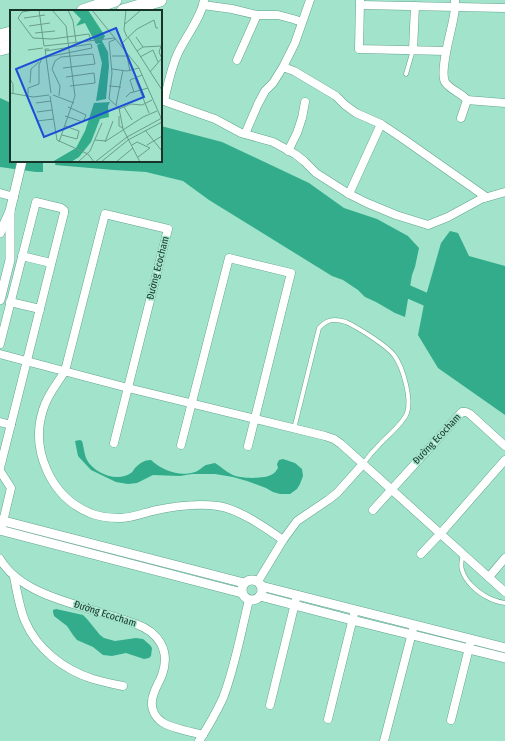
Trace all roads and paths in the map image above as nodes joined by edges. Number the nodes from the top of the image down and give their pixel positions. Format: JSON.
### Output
{"nodes":[{"id":1,"x":160,"y":0,"type":"edge"},
{"id":2,"x":310,"y":0,"type":"edge"},
{"id":3,"x":108,"y":1,"type":"edge"},
{"id":4,"x":360,"y":2,"type":"edge"},
{"id":5,"x":203,"y":3,"type":"edge"},
{"id":6,"x":455,"y":4,"type":"edge"},
{"id":7,"x":415,"y":6,"type":"junction"},
{"id":8,"x":505,"y":8,"type":"edge"},
{"id":9,"x":86,"y":10,"type":"edge"},
{"id":10,"x":126,"y":10,"type":"edge"},
{"id":11,"x":257,"y":15,"type":"junction"},
{"id":12,"x":302,"y":22,"type":"junction"},
{"id":13,"x":10,"y":35,"type":"edge"},
{"id":14,"x":6,"y":45,"type":"edge"},
{"id":15,"x":413,"y":50,"type":"junction"},
{"id":16,"x":446,"y":51,"type":"junction"},
{"id":17,"x":237,"y":60,"type":"dead end"},
{"id":18,"x":283,"y":67,"type":"junction"},
{"id":19,"x":406,"y":74,"type":"dead end"},
{"id":20,"x":163,"y":100,"type":"edge"},
{"id":21,"x":467,"y":100,"type":"junction"},
{"id":22,"x":305,"y":102,"type":"dead end"},
{"id":23,"x":505,"y":103,"type":"edge"},
{"id":24,"x":462,"y":118,"type":"dead end"},
{"id":25,"x":381,"y":124,"type":"junction"},
{"id":26,"x":243,"y":133,"type":"junction"},
{"id":27,"x":288,"y":151,"type":"junction"},
{"id":28,"x":22,"y":162,"type":"edge"},
{"id":29,"x":505,"y":192,"type":"edge"},
{"id":30,"x":0,"y":193,"type":"edge"},
{"id":31,"x":349,"y":194,"type":"junction"},
{"id":32,"x":14,"y":197,"type":"junction"},
{"id":33,"x":486,"y":197,"type":"junction"},
{"id":34,"x":10,"y":212,"type":"junction"},
{"id":35,"x":0,"y":233,"type":"edge"},
{"id":36,"x":22,"y":256,"type":"junction"},
{"id":37,"x":52,"y":264,"type":"junction"},
{"id":38,"x":0,"y":300,"type":"edge"},
{"id":39,"x":10,"y":302,"type":"junction"},
{"id":40,"x":40,"y":309,"type":"junction"},
{"id":41,"x":0,"y":344,"type":"edge"},
{"id":42,"x":0,"y":354,"type":"edge"},
{"id":43,"x":27,"y":361,"type":"junction"},
{"id":44,"x":65,"y":371,"type":"junction"},
{"id":45,"x":128,"y":388,"type":"junction"},
{"id":46,"x":191,"y":404,"type":"junction"},
{"id":47,"x":255,"y":420,"type":"junction"},
{"id":48,"x":0,"y":422,"type":"edge"},
{"id":49,"x":11,"y":425,"type":"junction"},
{"id":50,"x":294,"y":429,"type":"junction"},
{"id":51,"x":114,"y":443,"type":"dead end"},
{"id":52,"x":181,"y":445,"type":"dead end"},
{"id":53,"x":248,"y":446,"type":"dead end"},
{"id":54,"x":505,"y":446,"type":"edge"},
{"id":55,"x":505,"y":460,"type":"edge"},
{"id":56,"x":363,"y":464,"type":"junction"},
{"id":57,"x":0,"y":469,"type":"edge"},
{"id":58,"x":391,"y":490,"type":"junction"},
{"id":59,"x":373,"y":510,"type":"dead end"},
{"id":60,"x":2,"y":521,"type":"edge"},
{"id":61,"x":0,"y":531,"type":"edge"},
{"id":62,"x":441,"y":534,"type":"junction"},
{"id":63,"x":282,"y":540,"type":"junction"},
{"id":64,"x":421,"y":554,"type":"dead end"},
{"id":65,"x":463,"y":554,"type":"junction"},
{"id":66,"x":505,"y":558,"type":"edge"},
{"id":67,"x":0,"y":559,"type":"edge"},
{"id":68,"x":14,"y":577,"type":"junction"},
{"id":69,"x":488,"y":577,"type":"junction"},
{"id":70,"x":261,"y":582,"type":"junction"},
{"id":71,"x":243,"y":588,"type":"junction"},
{"id":72,"x":505,"y":592,"type":"edge"},
{"id":73,"x":297,"y":595,"type":"junction"},
{"id":74,"x":260,"y":596,"type":"junction"},
{"id":75,"x":249,"y":600,"type":"junction"},
{"id":76,"x":505,"y":603,"type":"edge"},
{"id":77,"x":294,"y":606,"type":"junction"},
{"id":78,"x":355,"y":610,"type":"junction"},
{"id":79,"x":352,"y":620,"type":"junction"},
{"id":80,"x":414,"y":625,"type":"junction"},
{"id":81,"x":411,"y":634,"type":"junction"},
{"id":82,"x":470,"y":644,"type":"junction"},
{"id":83,"x":505,"y":648,"type":"edge"},
{"id":84,"x":505,"y":658,"type":"edge"},
{"id":85,"x":123,"y":686,"type":"dead end"},
{"id":86,"x":270,"y":705,"type":"dead end"},
{"id":87,"x":328,"y":719,"type":"dead end"},
{"id":88,"x":451,"y":720,"type":"dead end"},
{"id":89,"x":201,"y":738,"type":"edge"},
{"id":90,"x":384,"y":741,"type":"edge"}],
"edges":[{"from":1,"to":10,"type":"highway"},
{"from":2,"to":12,"type":"street"},
{"from":3,"to":9,"type":"highway"},
{"from":4,"to":7,"type":"street"},
{"from":4,"to":15,"type":"street"},
{"from":5,"to":11,"type":"street"},
{"from":5,"to":20,"type":"street"},
{"from":6,"to":7,"type":"street"},
{"from":6,"to":8,"type":"street"},
{"from":6,"to":16,"type":"street"},
{"from":7,"to":15,"type":"street"},
{"from":11,"to":12,"type":"street"},
{"from":11,"to":17,"type":"street"},
{"from":12,"to":18,"type":"street"},
{"from":13,"to":14,"type":"highway"},
{"from":15,"to":16,"type":"street"},
{"from":15,"to":19,"type":"lane"},
{"from":16,"to":21,"type":"street"},
{"from":18,"to":25,"type":"street"},
{"from":18,"to":26,"type":"street"},
{"from":20,"to":26,"type":"street"},
{"from":21,"to":23,"type":"street"},
{"from":21,"to":24,"type":"street"},
{"from":22,"to":27,"type":"street"},
{"from":25,"to":31,"type":"street"},
{"from":25,"to":33,"type":"street"},
{"from":26,"to":27,"type":"street"},
{"from":27,"to":31,"type":"street"},
{"from":28,"to":32,"type":"street"},
{"from":29,"to":33,"type":"street"},
{"from":30,"to":32,"type":"street"},
{"from":31,"to":33,"type":"street"},
{"from":32,"to":34,"type":"street"},
{"from":34,"to":35,"type":"street"},
{"from":34,"to":38,"type":"street"},
{"from":36,"to":37,"type":"street"},
{"from":36,"to":37,"type":"street"},
{"from":36,"to":39,"type":"street"},
{"from":37,"to":40,"type":"street"},
{"from":39,"to":40,"type":"street"},
{"from":39,"to":41,"type":"street"},
{"from":40,"to":43,"type":"street"},
{"from":42,"to":43,"type":"street"},
{"from":43,"to":44,"type":"street"},
{"from":43,"to":49,"type":"street"},
{"from":44,"to":45,"type":"street"},
{"from":44,"to":45,"type":"street","name":"Đường Ecocham"},
{"from":44,"to":63,"type":"street","name":"Đường Ecocham"},
{"from":45,"to":46,"type":"street"},
{"from":45,"to":51,"type":"street","name":"Đường Ecocham"},
{"from":46,"to":47,"type":"street"},
{"from":46,"to":47,"type":"street"},
{"from":46,"to":52,"type":"street"},
{"from":47,"to":50,"type":"street"},
{"from":47,"to":53,"type":"street"},
{"from":48,"to":49,"type":"street"},
{"from":49,"to":57,"type":"street"},
{"from":50,"to":56,"type":"street"},
{"from":50,"to":56,"type":"lane"},
{"from":54,"to":58,"type":"street","name":"Đường Ecocham"},
{"from":55,"to":62,"type":"street"},
{"from":56,"to":58,"type":"street"},
{"from":56,"to":63,"type":"street"},
{"from":57,"to":60,"type":"street"},
{"from":58,"to":59,"type":"street","name":"Đường Ecocham"},
{"from":58,"to":62,"type":"street"},
{"from":60,"to":61,"type":"street"},
{"from":60,"to":71,"type":"street"},
{"from":61,"to":71,"type":"street"},
{"from":62,"to":64,"type":"street"},
{"from":62,"to":65,"type":"street"},
{"from":63,"to":70,"type":"street"},
{"from":65,"to":69,"type":"street"},
{"from":65,"to":76,"type":"lane"},
{"from":66,"to":69,"type":"street"},
{"from":67,"to":68,"type":"street","name":"Đường Ecocham"},
{"from":68,"to":85,"type":"street"},
{"from":68,"to":89,"type":"street","name":"Đường Ecocham"},
{"from":69,"to":72,"type":"street"},
{"from":70,"to":71,"type":"street"},
{"from":70,"to":73,"type":"street"},
{"from":70,"to":74,"type":"street"},
{"from":71,"to":75,"type":"street"},
{"from":73,"to":77,"type":"street"},
{"from":73,"to":78,"type":"street"},
{"from":74,"to":75,"type":"street"},
{"from":74,"to":77,"type":"street"},
{"from":75,"to":89,"type":"street"},
{"from":77,"to":79,"type":"street"},
{"from":77,"to":86,"type":"street"},
{"from":78,"to":79,"type":"street"},
{"from":78,"to":80,"type":"street"},
{"from":79,"to":81,"type":"street"},
{"from":79,"to":87,"type":"street"},
{"from":80,"to":81,"type":"street"},
{"from":80,"to":82,"type":"street"},
{"from":81,"to":82,"type":"street"},
{"from":81,"to":90,"type":"street"},
{"from":82,"to":83,"type":"street"},
{"from":82,"to":84,"type":"street"},
{"from":82,"to":88,"type":"street"}]}
